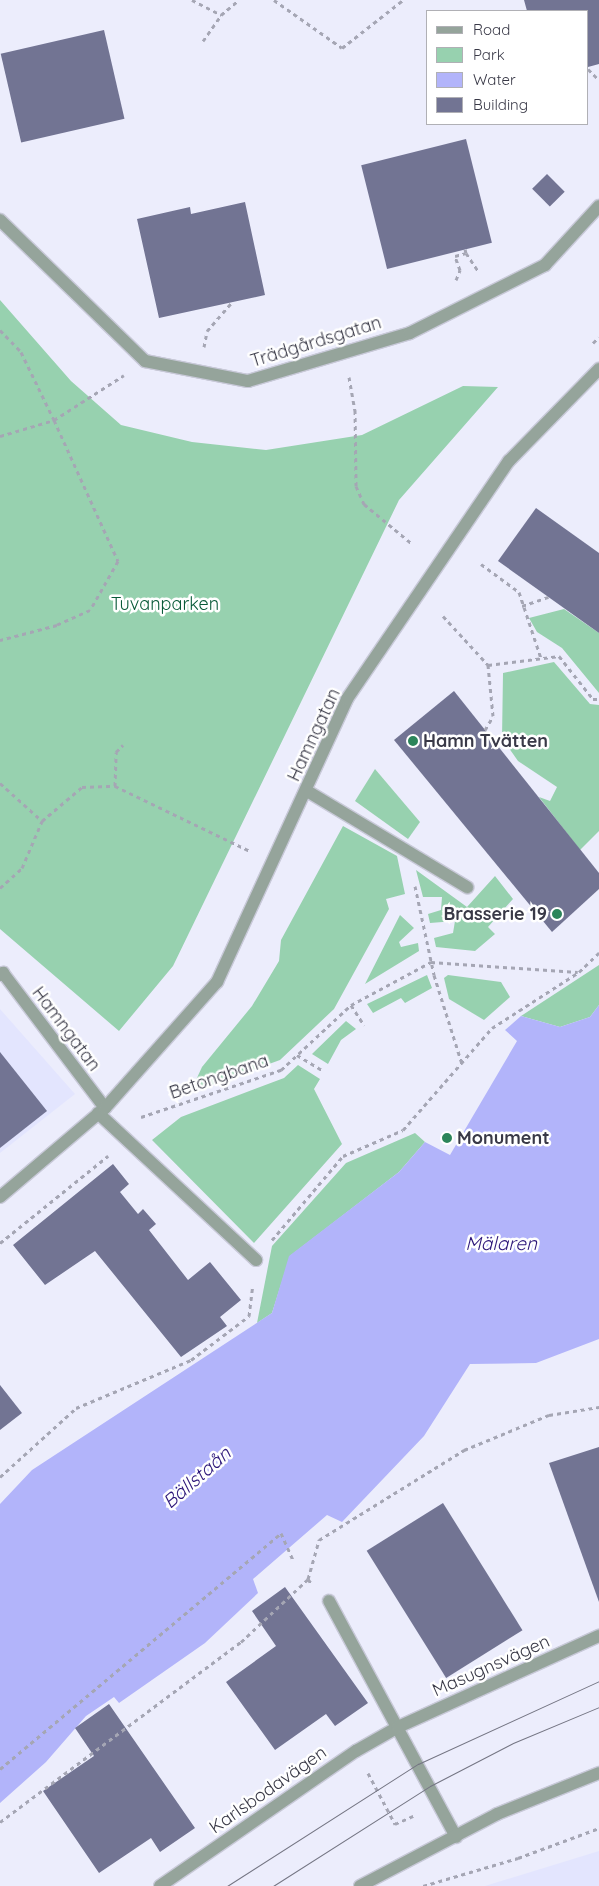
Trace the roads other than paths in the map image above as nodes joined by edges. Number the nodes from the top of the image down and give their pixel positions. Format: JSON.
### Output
{"nodes":[{"id":1,"x":599,"y":206,"type":"edge"},
{"id":2,"x":0,"y":220,"type":"edge"},
{"id":3,"x":599,"y":369,"type":"edge"},
{"id":4,"x":307,"y":791,"type":"junction"},
{"id":5,"x":467,"y":887,"type":"dead end"},
{"id":6,"x":0,"y":976,"type":"edge"},
{"id":7,"x":98,"y":1114,"type":"junction"},
{"id":8,"x":0,"y":1197,"type":"edge"},
{"id":9,"x":256,"y":1260,"type":"road end"},
{"id":10,"x":329,"y":1601,"type":"road end"},
{"id":11,"x":599,"y":1636,"type":"edge"},
{"id":12,"x":398,"y":1727,"type":"junction"},
{"id":13,"x":599,"y":1773,"type":"edge"},
{"id":14,"x":456,"y":1837,"type":"junction"},
{"id":15,"x":160,"y":1886,"type":"edge"},
{"id":16,"x":360,"y":1886,"type":"edge"}],
"edges":[{"from":1,"to":2,"type":"street","name":"Trädgårdsgatan"},
{"from":3,"to":4,"type":"street","name":"Hamngatan"},
{"from":4,"to":5,"type":"street"},
{"from":4,"to":7,"type":"street","name":"Hamngatan"},
{"from":6,"to":7,"type":"street","name":"Hamngatan"},
{"from":7,"to":8,"type":"street","name":"Hamngatan"},
{"from":7,"to":9,"type":"street"},
{"from":10,"to":12,"type":"street"},
{"from":11,"to":12,"type":"street","name":"Masugnsvägen"},
{"from":12,"to":14,"type":"street"},
{"from":12,"to":15,"type":"street","name":"Karlsbodavägen"},
{"from":13,"to":14,"type":"street"},
{"from":14,"to":16,"type":"street"}]}
